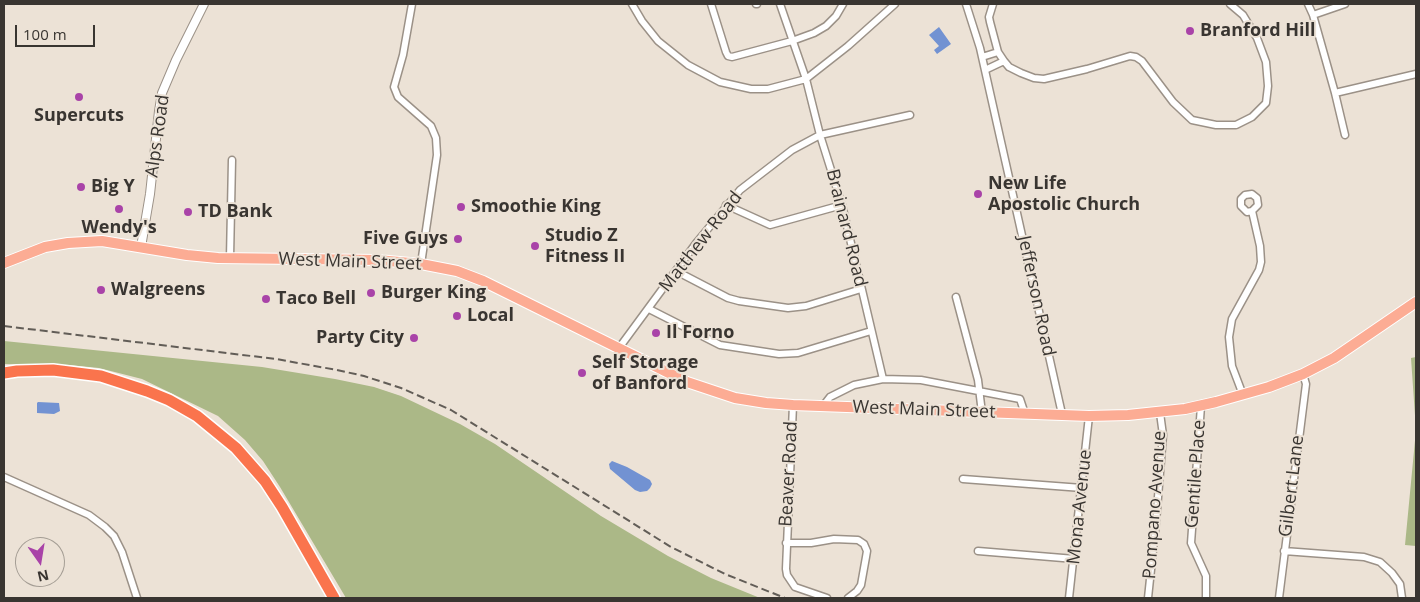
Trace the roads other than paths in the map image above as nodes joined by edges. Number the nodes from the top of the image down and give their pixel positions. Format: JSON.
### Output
{"nodes":[{"id":1,"x":204,"y":4,"type":"edge"},
{"id":2,"x":412,"y":4,"type":"edge"},
{"id":3,"x":632,"y":4,"type":"edge"},
{"id":4,"x":711,"y":4,"type":"edge"},
{"id":5,"x":780,"y":4,"type":"edge"},
{"id":6,"x":843,"y":4,"type":"edge"},
{"id":7,"x":893,"y":4,"type":"edge"},
{"id":8,"x":966,"y":4,"type":"edge"},
{"id":9,"x":992,"y":4,"type":"edge"},
{"id":10,"x":1230,"y":4,"type":"edge"},
{"id":11,"x":1308,"y":4,"type":"edge"},
{"id":12,"x":1345,"y":4,"type":"edge"},
{"id":13,"x":1313,"y":15,"type":"junction"},
{"id":14,"x":792,"y":41,"type":"junction"},
{"id":15,"x":998,"y":52,"type":"junction"},
{"id":16,"x":982,"y":58,"type":"junction"},
{"id":17,"x":1004,"y":61,"type":"junction"},
{"id":18,"x":985,"y":70,"type":"junction"},
{"id":19,"x":1416,"y":74,"type":"edge"},
{"id":20,"x":806,"y":79,"type":"junction"},
{"id":21,"x":1336,"y":92,"type":"junction"},
{"id":22,"x":910,"y":115,"type":"dead end"},
{"id":23,"x":820,"y":135,"type":"junction"},
{"id":24,"x":1344,"y":135,"type":"dead end"},
{"id":25,"x":232,"y":160,"type":"dead end"},
{"id":26,"x":726,"y":204,"type":"junction"},
{"id":27,"x":842,"y":205,"type":"junction"},
{"id":28,"x":1252,"y":211,"type":"dead end"},
{"id":29,"x":141,"y":247,"type":"junction"},
{"id":30,"x":230,"y":258,"type":"junction"},
{"id":31,"x":4,"y":263,"type":"edge"},
{"id":32,"x":421,"y":264,"type":"junction"},
{"id":33,"x":676,"y":271,"type":"junction"},
{"id":34,"x":861,"y":289,"type":"junction"},
{"id":35,"x":956,"y":297,"type":"dead end"},
{"id":36,"x":1416,"y":302,"type":"edge"},
{"id":37,"x":649,"y":309,"type":"junction"},
{"id":38,"x":871,"y":331,"type":"junction"},
{"id":39,"x":619,"y":348,"type":"junction"},
{"id":40,"x":4,"y":374,"type":"edge"},
{"id":41,"x":1303,"y":374,"type":"junction"},
{"id":42,"x":883,"y":379,"type":"junction"},
{"id":43,"x":980,"y":391,"type":"junction"},
{"id":44,"x":1243,"y":395,"type":"junction"},
{"id":45,"x":793,"y":405,"type":"junction"},
{"id":46,"x":822,"y":406,"type":"junction"},
{"id":47,"x":1201,"y":406,"type":"junction"},
{"id":48,"x":982,"y":412,"type":"junction"},
{"id":49,"x":1160,"y":413,"type":"junction"},
{"id":50,"x":1024,"y":414,"type":"junction"},
{"id":51,"x":1062,"y":414,"type":"junction"},
{"id":52,"x":1089,"y":416,"type":"junction"},
{"id":53,"x":4,"y":477,"type":"edge"},
{"id":54,"x":963,"y":479,"type":"dead end"},
{"id":55,"x":1082,"y":488,"type":"junction"},
{"id":56,"x":786,"y":543,"type":"junction"},
{"id":57,"x":978,"y":551,"type":"dead end"},
{"id":58,"x":1284,"y":551,"type":"junction"},
{"id":59,"x":1075,"y":559,"type":"junction"},
{"id":60,"x":137,"y":598,"type":"edge"},
{"id":61,"x":329,"y":598,"type":"edge"},
{"id":62,"x":334,"y":598,"type":"edge"},
{"id":63,"x":826,"y":598,"type":"edge"},
{"id":64,"x":848,"y":598,"type":"edge"},
{"id":65,"x":1070,"y":598,"type":"edge"},
{"id":66,"x":1148,"y":598,"type":"edge"},
{"id":67,"x":1206,"y":598,"type":"edge"},
{"id":68,"x":1279,"y":598,"type":"edge"},
{"id":69,"x":1402,"y":598,"type":"edge"}],
"edges":[{"from":1,"to":29,"type":"street","name":"Alps Road"},
{"from":2,"to":32,"type":"street"},
{"from":3,"to":20,"type":"street"},
{"from":4,"to":14,"type":"street"},
{"from":5,"to":14,"type":"street","name":"Brainard Road"},
{"from":6,"to":14,"type":"street"},
{"from":7,"to":20,"type":"street"},
{"from":8,"to":16,"type":"street","name":"Jefferson Road"},
{"from":9,"to":15,"type":"street"},
{"from":10,"to":17,"type":"street"},
{"from":11,"to":13,"type":"street"},
{"from":12,"to":13,"type":"street"},
{"from":13,"to":21,"type":"street"},
{"from":14,"to":20,"type":"street","name":"Brainard Road"},
{"from":15,"to":16,"type":"street"},
{"from":15,"to":17,"type":"street"},
{"from":16,"to":18,"type":"street","name":"Jefferson Road"},
{"from":17,"to":18,"type":"street"},
{"from":18,"to":51,"type":"street","name":"Jefferson Road"},
{"from":19,"to":21,"type":"street"},
{"from":20,"to":23,"type":"street","name":"Brainard Road"},
{"from":21,"to":24,"type":"street"},
{"from":22,"to":23,"type":"street","name":"Matthew Road"},
{"from":23,"to":26,"type":"street","name":"Matthew Road"},
{"from":23,"to":27,"type":"street","name":"Brainard Road"},
{"from":25,"to":30,"type":"street"},
{"from":26,"to":27,"type":"street"},
{"from":26,"to":33,"type":"street","name":"Matthew Road"},
{"from":27,"to":34,"type":"street","name":"Brainard Road"},
{"from":28,"to":44,"type":"street"},
{"from":29,"to":30,"type":"main road","name":"West Main Street"},
{"from":29,"to":31,"type":"main road","name":"West Main Street"},
{"from":30,"to":32,"type":"main road","name":"West Main Street"},
{"from":32,"to":39,"type":"main road","name":"West Main Street"},
{"from":33,"to":34,"type":"street"},
{"from":33,"to":37,"type":"street","name":"Matthew Road"},
{"from":34,"to":38,"type":"street","name":"Brainard Road"},
{"from":35,"to":43,"type":"street"},
{"from":36,"to":41,"type":"main road","name":"West Main Street"},
{"from":37,"to":38,"type":"street"},
{"from":37,"to":39,"type":"street","name":"Matthew Road"},
{"from":38,"to":42,"type":"street","name":"Brainard Road"},
{"from":39,"to":45,"type":"main road","name":"West Main Street"},
{"from":40,"to":61,"type":"highway"},
{"from":40,"to":62,"type":"highway"},
{"from":41,"to":44,"type":"main road","name":"West Main Street"},
{"from":41,"to":58,"type":"street","name":"Gilbert Lane"},
{"from":42,"to":43,"type":"street","name":"West Main Street"},
{"from":42,"to":46,"type":"street","name":"West Main Street"},
{"from":43,"to":48,"type":"street"},
{"from":43,"to":50,"type":"street","name":"West Main Street"},
{"from":44,"to":47,"type":"main road","name":"West Main Street"},
{"from":45,"to":46,"type":"main road","name":"West Main Street"},
{"from":45,"to":56,"type":"street","name":"Beaver Road"},
{"from":46,"to":48,"type":"main road","name":"West Main Street"},
{"from":47,"to":49,"type":"main road","name":"West Main Street"},
{"from":47,"to":67,"type":"street","name":"Gentile Place"},
{"from":48,"to":50,"type":"main road","name":"West Main Street"},
{"from":49,"to":52,"type":"main road","name":"West Main Street"},
{"from":49,"to":66,"type":"street","name":"Pompano Avenue"},
{"from":50,"to":51,"type":"main road","name":"West Main Street"},
{"from":51,"to":52,"type":"main road","name":"West Main Street"},
{"from":52,"to":55,"type":"street","name":"Mona Avenue"},
{"from":53,"to":60,"type":"street"},
{"from":54,"to":55,"type":"street"},
{"from":55,"to":59,"type":"street","name":"Mona Avenue"},
{"from":56,"to":63,"type":"street","name":"Beaver Road"},
{"from":56,"to":64,"type":"street","name":"Beaver Road"},
{"from":57,"to":59,"type":"street"},
{"from":58,"to":68,"type":"street","name":"Gilbert Lane"},
{"from":58,"to":69,"type":"street"},
{"from":59,"to":65,"type":"street","name":"Mona Avenue"}]}
